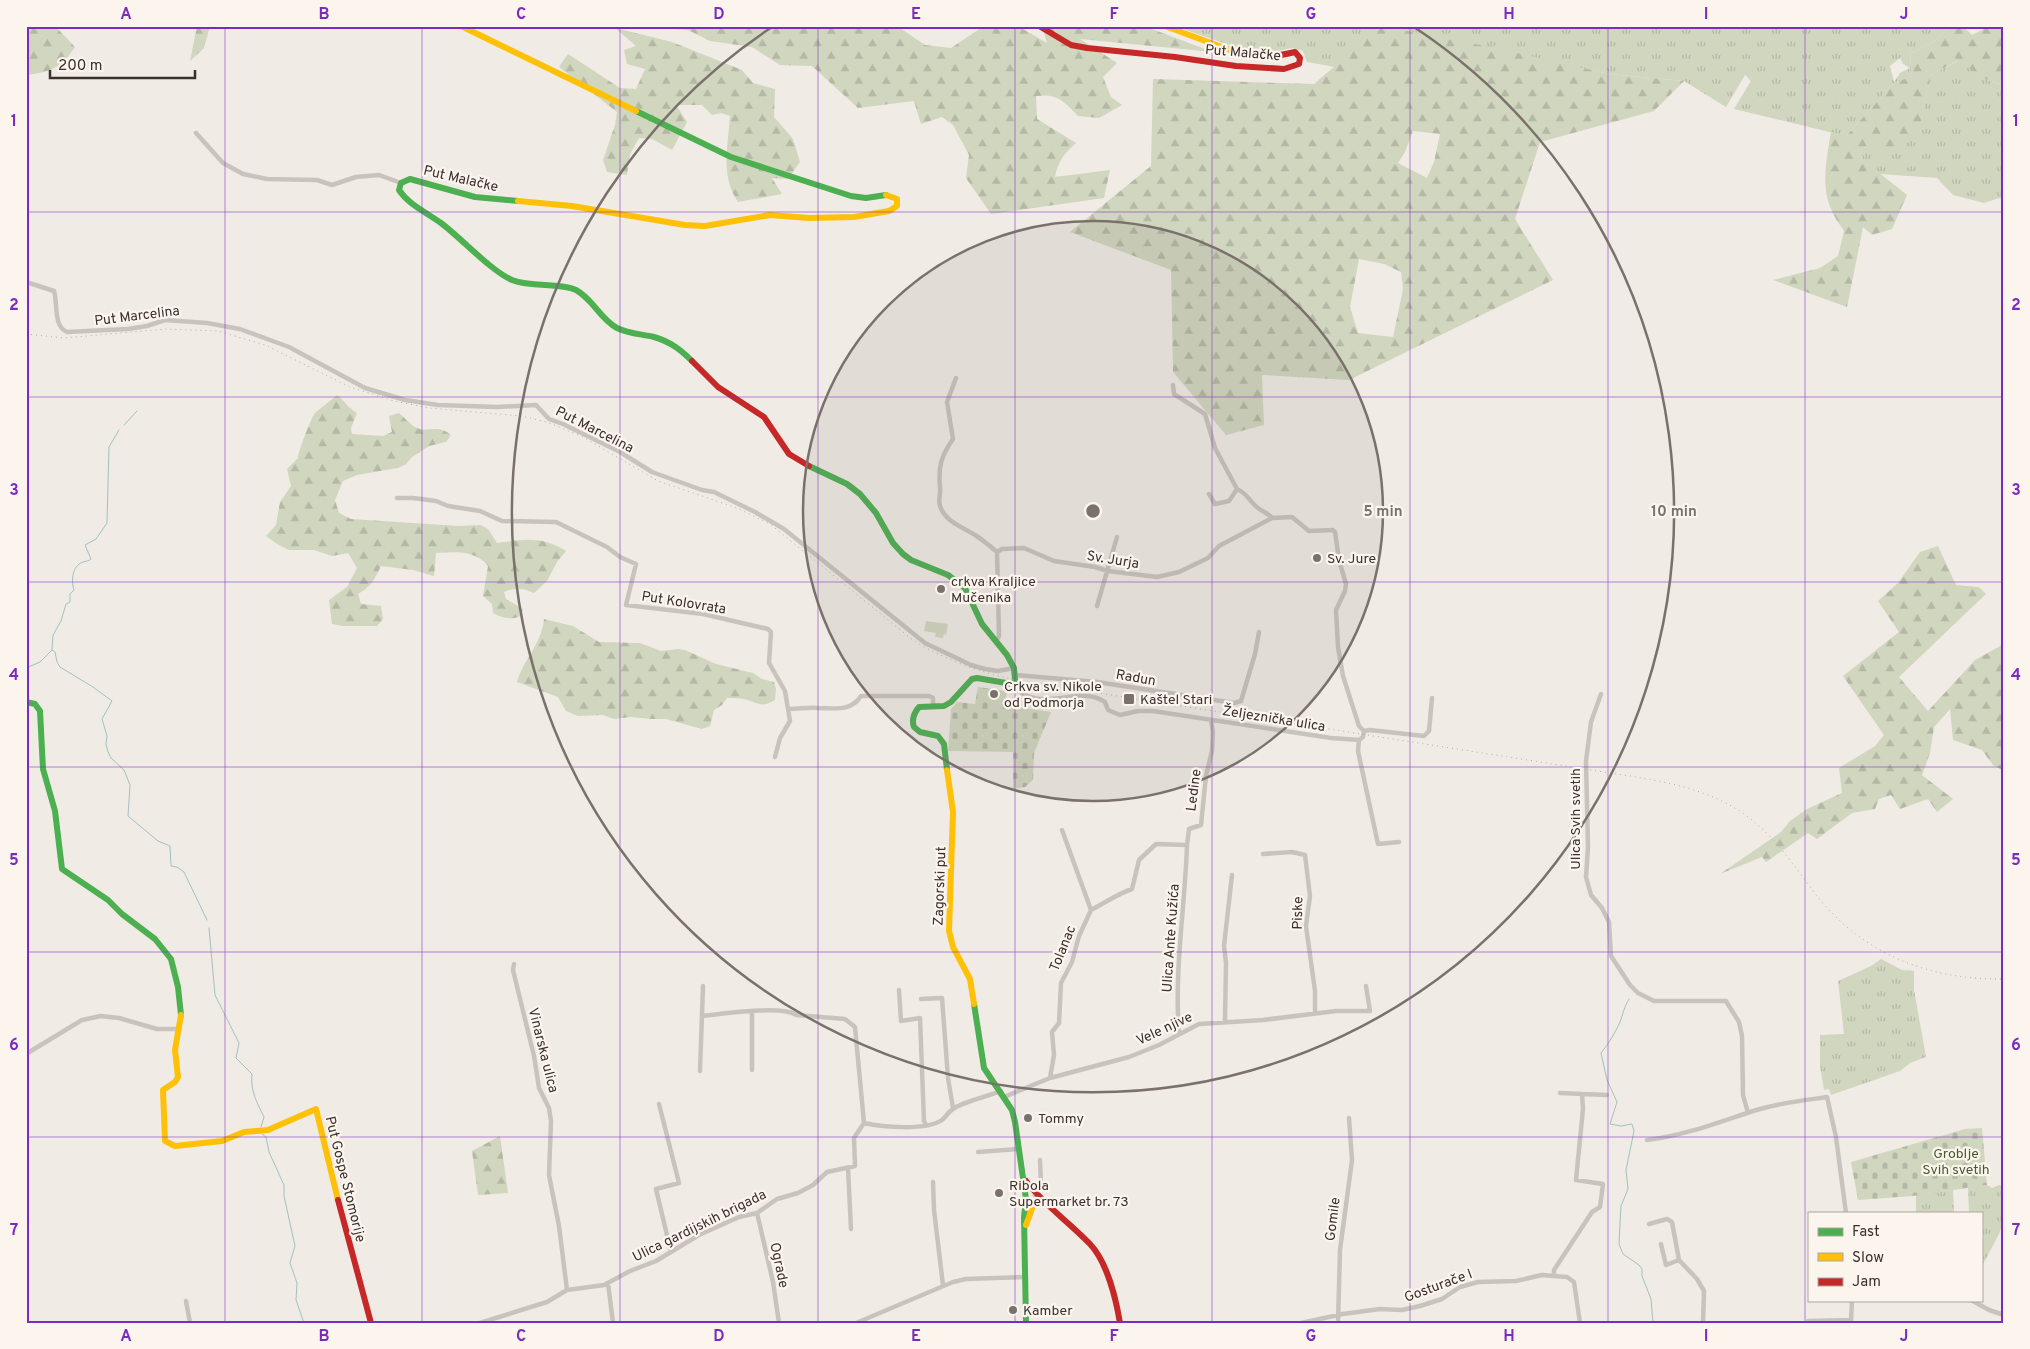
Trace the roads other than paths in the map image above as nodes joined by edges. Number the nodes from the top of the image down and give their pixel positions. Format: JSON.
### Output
{"nodes":[{"id":1,"x":461,"y":26,"type":"edge"},
{"id":2,"x":1039,"y":26,"type":"edge"},
{"id":3,"x":1165,"y":26,"type":"edge"},
{"id":4,"x":196,"y":133,"type":"dead end"},
{"id":5,"x":400,"y":183,"type":"junction"},
{"id":6,"x":26,"y":282,"type":"edge"},
{"id":7,"x":956,"y":378,"type":"dead end"},
{"id":8,"x":1173,"y":385,"type":"dead end"},
{"id":9,"x":1237,"y":490,"type":"junction"},
{"id":10,"x":1209,"y":494,"type":"dead end"},
{"id":11,"x":397,"y":498,"type":"dead end"},
{"id":12,"x":1272,"y":518,"type":"junction"},
{"id":13,"x":1117,"y":537,"type":"dead end"},
{"id":14,"x":997,"y":552,"type":"junction"},
{"id":15,"x":1108,"y":571,"type":"junction"},
{"id":16,"x":1097,"y":606,"type":"dead end"},
{"id":17,"x":1259,"y":632,"type":"dead end"},
{"id":18,"x":996,"y":641,"type":"junction"},
{"id":19,"x":1015,"y":671,"type":"junction"},
{"id":20,"x":1012,"y":684,"type":"junction"},
{"id":21,"x":1600,"y":694,"type":"dead end"},
{"id":22,"x":1432,"y":698,"type":"dead end"},
{"id":23,"x":26,"y":702,"type":"edge"},
{"id":24,"x":933,"y":706,"type":"junction"},
{"id":25,"x":789,"y":709,"type":"junction"},
{"id":26,"x":1210,"y":720,"type":"junction"},
{"id":27,"x":1364,"y":731,"type":"junction"},
{"id":28,"x":1359,"y":740,"type":"junction"},
{"id":29,"x":775,"y":758,"type":"dead end"},
{"id":30,"x":1062,"y":830,"type":"dead end"},
{"id":31,"x":1399,"y":842,"type":"dead end"},
{"id":32,"x":1186,"y":845,"type":"junction"},
{"id":33,"x":1263,"y":854,"type":"dead end"},
{"id":34,"x":1232,"y":875,"type":"dead end"},
{"id":35,"x":1091,"y":910,"type":"junction"},
{"id":36,"x":514,"y":964,"type":"dead end"},
{"id":37,"x":703,"y":986,"type":"dead end"},
{"id":38,"x":1366,"y":986,"type":"dead end"},
{"id":39,"x":899,"y":990,"type":"dead end"},
{"id":40,"x":920,"y":1000,"type":"dead end"},
{"id":41,"x":752,"y":1011,"type":"junction"},
{"id":42,"x":1315,"y":1013,"type":"junction"},
{"id":43,"x":702,"y":1016,"type":"junction"},
{"id":44,"x":1225,"y":1021,"type":"junction"},
{"id":45,"x":178,"y":1029,"type":"junction"},
{"id":46,"x":1179,"y":1034,"type":"junction"},
{"id":47,"x":26,"y":1054,"type":"edge"},
{"id":48,"x":752,"y":1070,"type":"dead end"},
{"id":49,"x":700,"y":1071,"type":"dead end"},
{"id":50,"x":1050,"y":1078,"type":"junction"},
{"id":51,"x":1560,"y":1093,"type":"dead end"},
{"id":52,"x":1003,"y":1094,"type":"junction"},
{"id":53,"x":1582,"y":1094,"type":"junction"},
{"id":54,"x":1607,"y":1095,"type":"dead end"},
{"id":55,"x":659,"y":1104,"type":"dead end"},
{"id":56,"x":953,"y":1108,"type":"junction"},
{"id":57,"x":1748,"y":1113,"type":"junction"},
{"id":58,"x":1349,"y":1118,"type":"dead end"},
{"id":59,"x":864,"y":1123,"type":"junction"},
{"id":60,"x":926,"y":1125,"type":"junction"},
{"id":61,"x":1647,"y":1140,"type":"dead end"},
{"id":62,"x":1018,"y":1149,"type":"junction"},
{"id":63,"x":978,"y":1152,"type":"dead end"},
{"id":64,"x":1040,"y":1160,"type":"dead end"},
{"id":65,"x":848,"y":1168,"type":"junction"},
{"id":66,"x":1024,"y":1178,"type":"junction"},
{"id":67,"x":933,"y":1182,"type":"dead end"},
{"id":68,"x":1036,"y":1195,"type":"junction"},
{"id":69,"x":1026,"y":1199,"type":"junction"},
{"id":70,"x":1846,"y":1212,"type":"edge"},
{"id":71,"x":757,"y":1213,"type":"junction"},
{"id":72,"x":1649,"y":1224,"type":"dead end"},
{"id":73,"x":1025,"y":1228,"type":"junction"},
{"id":74,"x":851,"y":1229,"type":"dead end"},
{"id":75,"x":1661,"y":1244,"type":"dead end"},
{"id":76,"x":671,"y":1252,"type":"junction"},
{"id":77,"x":1679,"y":1260,"type":"junction"},
{"id":78,"x":1554,"y":1276,"type":"junction"},
{"id":79,"x":1026,"y":1277,"type":"junction"},
{"id":80,"x":608,"y":1283,"type":"junction"},
{"id":81,"x":943,"y":1285,"type":"junction"},
{"id":82,"x":567,"y":1290,"type":"junction"},
{"id":83,"x":186,"y":1301,"type":"dead end"},
{"id":84,"x":1852,"y":1302,"type":"edge"},
{"id":85,"x":1974,"y":1302,"type":"edge"},
{"id":86,"x":1339,"y":1315,"type":"junction"},
{"id":87,"x":2004,"y":1315,"type":"edge"},
{"id":88,"x":1808,"y":1322,"type":"dead end"},
{"id":89,"x":1850,"y":1322,"type":"edge"},
{"id":90,"x":190,"y":1323,"type":"edge"},
{"id":91,"x":371,"y":1323,"type":"edge"},
{"id":92,"x":480,"y":1323,"type":"edge"},
{"id":93,"x":613,"y":1323,"type":"edge"},
{"id":94,"x":779,"y":1323,"type":"edge"},
{"id":95,"x":856,"y":1323,"type":"edge"},
{"id":96,"x":1026,"y":1323,"type":"edge"},
{"id":97,"x":1120,"y":1323,"type":"edge"},
{"id":98,"x":1301,"y":1323,"type":"edge"},
{"id":99,"x":1338,"y":1323,"type":"edge"},
{"id":100,"x":1580,"y":1323,"type":"edge"},
{"id":101,"x":1704,"y":1323,"type":"edge"}],
"edges":[{"from":1,"to":5,"type":"main road","name":"Put Malačke"},
{"from":2,"to":3,"type":"main road","name":"Put Malačke"},
{"from":4,"to":5,"type":"street"},
{"from":5,"to":18,"type":"main road"},
{"from":6,"to":19,"type":"street","name":"Put Marcelina"},
{"from":7,"to":14,"type":"street"},
{"from":8,"to":9,"type":"street"},
{"from":9,"to":10,"type":"street"},
{"from":9,"to":12,"type":"street"},
{"from":11,"to":25,"type":"street","name":"Put Kolovrata"},
{"from":12,"to":15,"type":"street","name":"Sv. Jurja"},
{"from":12,"to":27,"type":"street"},
{"from":13,"to":15,"type":"street"},
{"from":14,"to":15,"type":"street","name":"Sv. Jurja"},
{"from":14,"to":18,"type":"street"},
{"from":15,"to":16,"type":"street"},
{"from":17,"to":19,"type":"street","name":"Radun"},
{"from":18,"to":19,"type":"main road"},
{"from":19,"to":20,"type":"main road"},
{"from":20,"to":24,"type":"main road","name":"Zagorski put"},
{"from":20,"to":26,"type":"street","name":"Željeznička ulica"},
{"from":21,"to":57,"type":"street","name":"Ulica Svih svetih"},
{"from":22,"to":27,"type":"street"},
{"from":23,"to":45,"type":"main road","name":"Put Gospe Stomorije"},
{"from":24,"to":25,"type":"street"},
{"from":24,"to":52,"type":"main road","name":"Zagorski put"},
{"from":25,"to":29,"type":"street"},
{"from":26,"to":28,"type":"street","name":"Željeznička ulica"},
{"from":26,"to":32,"type":"street","name":"Ledine"},
{"from":27,"to":28,"type":"street"},
{"from":28,"to":31,"type":"street"},
{"from":30,"to":35,"type":"street"},
{"from":32,"to":35,"type":"street"},
{"from":32,"to":46,"type":"street","name":"Ulica Ante Kužića"},
{"from":33,"to":42,"type":"street","name":"Piske"},
{"from":34,"to":44,"type":"street"},
{"from":35,"to":50,"type":"street","name":"Tolanac"},
{"from":36,"to":82,"type":"street","name":"Vinarska ulica"},
{"from":37,"to":43,"type":"street"},
{"from":38,"to":42,"type":"street","name":"Vele njive"},
{"from":39,"to":60,"type":"street"},
{"from":40,"to":56,"type":"street"},
{"from":41,"to":43,"type":"street"},
{"from":41,"to":48,"type":"street"},
{"from":41,"to":59,"type":"street"},
{"from":42,"to":44,"type":"street","name":"Vele njive"},
{"from":43,"to":49,"type":"street"},
{"from":44,"to":46,"type":"street","name":"Vele njive"},
{"from":45,"to":47,"type":"street"},
{"from":45,"to":91,"type":"main road","name":"Put Gospe Stomorije"},
{"from":46,"to":50,"type":"street","name":"Vele njive"},
{"from":50,"to":52,"type":"street","name":"Vele njive"},
{"from":51,"to":53,"type":"street"},
{"from":52,"to":56,"type":"street","name":"Vele njive"},
{"from":52,"to":62,"type":"main road","name":"Zagorski put"},
{"from":53,"to":54,"type":"street"},
{"from":53,"to":78,"type":"street"},
{"from":55,"to":76,"type":"street"},
{"from":56,"to":60,"type":"street","name":"Vele njive"},
{"from":57,"to":61,"type":"street"},
{"from":57,"to":70,"type":"street"},
{"from":58,"to":86,"type":"street","name":"Gomile"},
{"from":59,"to":60,"type":"street"},
{"from":59,"to":65,"type":"street"},
{"from":62,"to":63,"type":"street"},
{"from":62,"to":66,"type":"main road","name":"Zagorski put"},
{"from":64,"to":68,"type":"street"},
{"from":65,"to":71,"type":"street","name":"Ulica gardijskih brigada"},
{"from":65,"to":74,"type":"street"},
{"from":66,"to":68,"type":"main road"},
{"from":66,"to":69,"type":"main road"},
{"from":67,"to":81,"type":"street"},
{"from":68,"to":69,"type":"main road"},
{"from":68,"to":73,"type":"main road"},
{"from":68,"to":97,"type":"main road"},
{"from":69,"to":73,"type":"main road"},
{"from":71,"to":76,"type":"street","name":"Ulica gardijskih brigada"},
{"from":71,"to":94,"type":"street","name":"Ograde"},
{"from":72,"to":77,"type":"street"},
{"from":73,"to":79,"type":"main road"},
{"from":75,"to":77,"type":"street"},
{"from":76,"to":80,"type":"street","name":"Ulica gardijskih brigada"},
{"from":77,"to":101,"type":"street"},
{"from":78,"to":86,"type":"street","name":"Gosturače I"},
{"from":78,"to":100,"type":"street"},
{"from":79,"to":81,"type":"street"},
{"from":79,"to":96,"type":"main road"},
{"from":80,"to":82,"type":"street","name":"Ulica gardijskih brigada"},
{"from":80,"to":93,"type":"street"},
{"from":81,"to":95,"type":"street"},
{"from":82,"to":92,"type":"street","name":"Ulica gardijskih brigada"},
{"from":83,"to":90,"type":"street"},
{"from":84,"to":89,"type":"street"},
{"from":85,"to":87,"type":"street"},
{"from":86,"to":98,"type":"street","name":"Gosturače I"},
{"from":86,"to":99,"type":"street","name":"Gomile"},
{"from":88,"to":89,"type":"street"}]}
